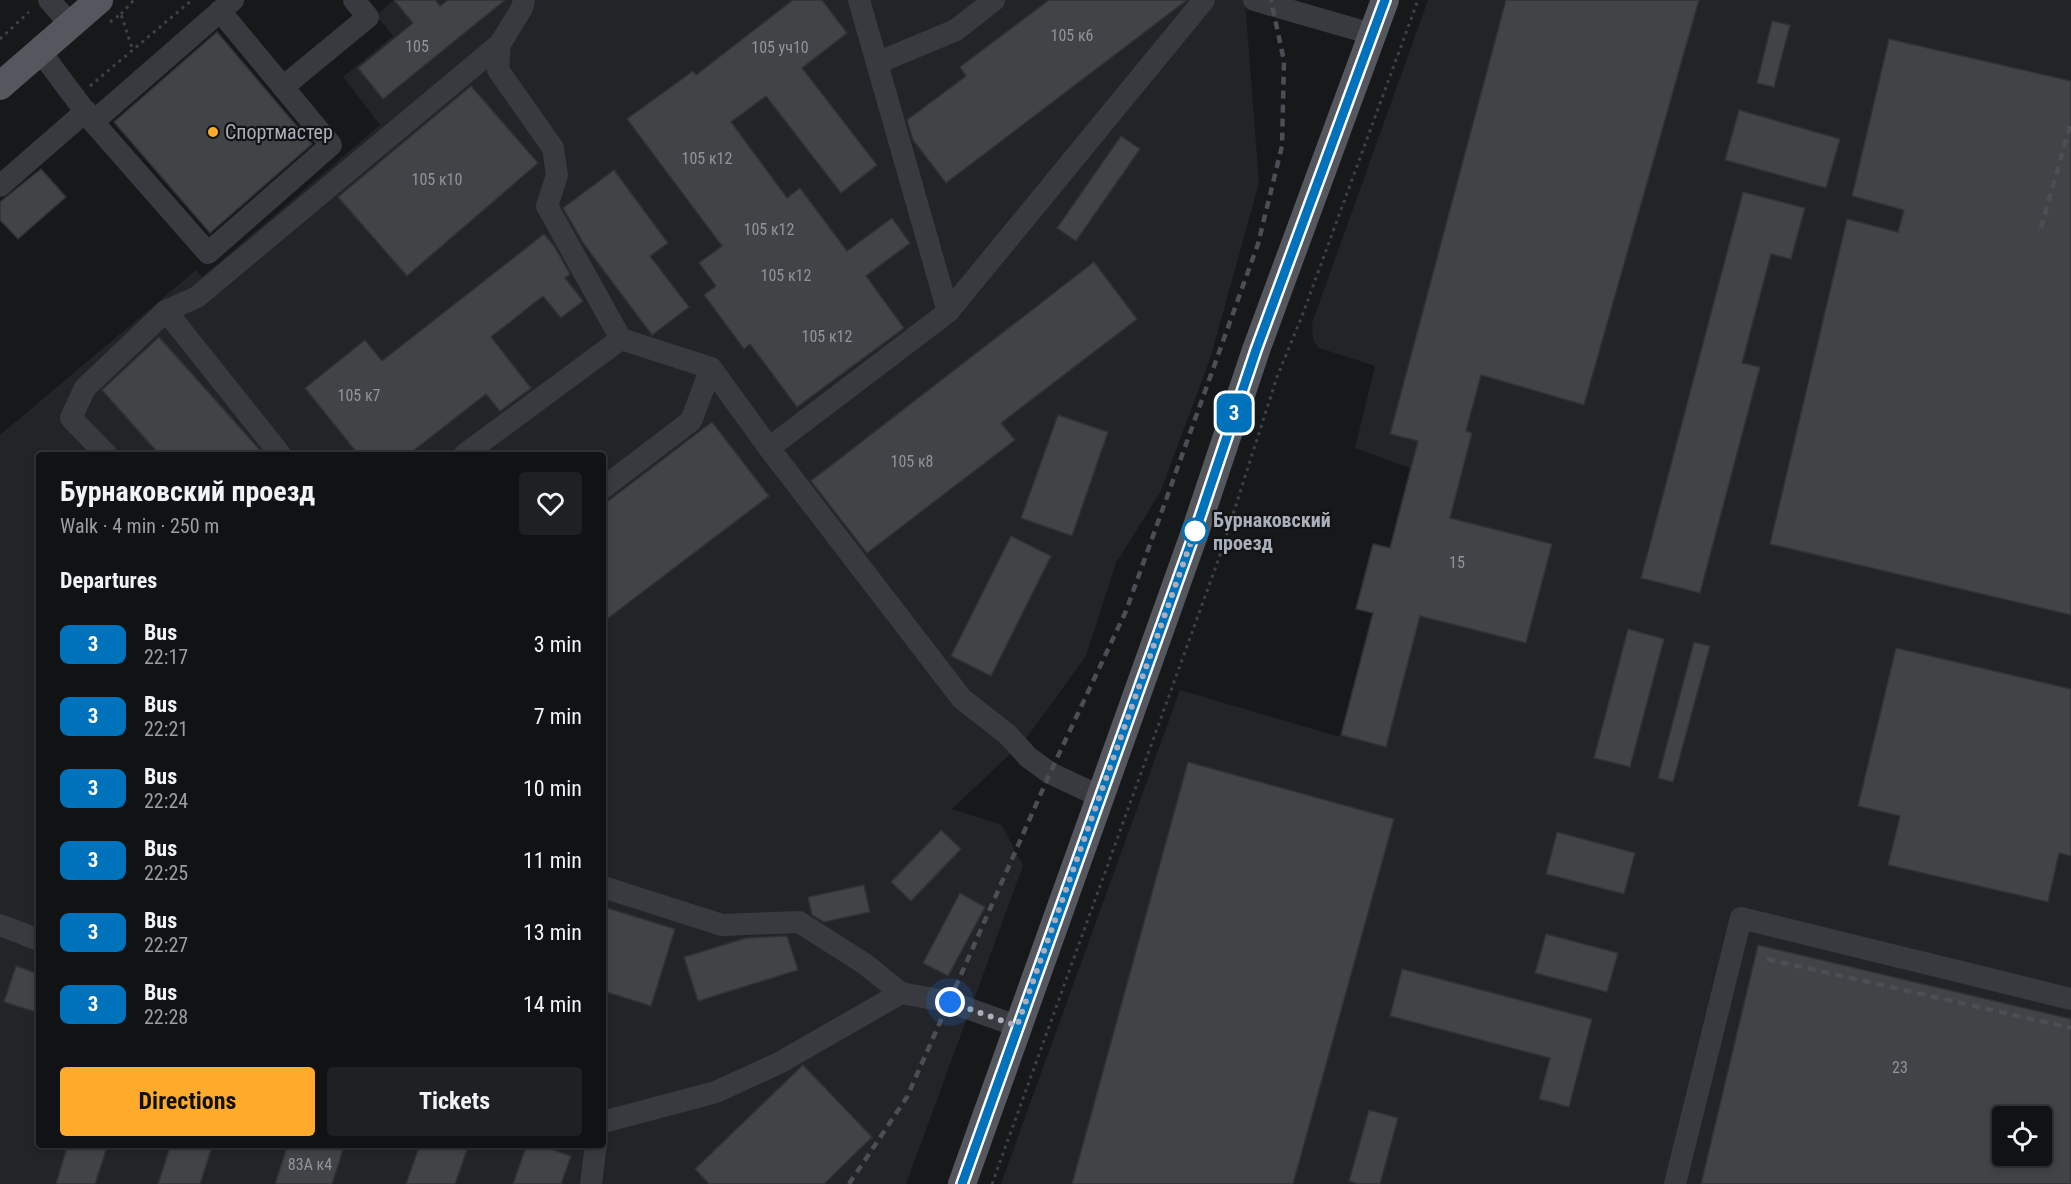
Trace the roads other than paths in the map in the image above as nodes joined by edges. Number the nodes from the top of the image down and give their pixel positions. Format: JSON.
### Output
{"nodes":[{"id":1,"x":354,"y":0,"type":"edge"},
{"id":2,"x":524,"y":0,"type":"edge"},
{"id":3,"x":859,"y":0,"type":"edge"},
{"id":4,"x":994,"y":0,"type":"edge"},
{"id":5,"x":1204,"y":0,"type":"edge"},
{"id":6,"x":1254,"y":0,"type":"edge"},
{"id":7,"x":1385,"y":0,"type":"edge"},
{"id":8,"x":227,"y":6,"type":"edge"},
{"id":9,"x":62,"y":9,"type":"edge"},
{"id":10,"x":108,"y":13,"type":"edge"},
{"id":11,"x":1372,"y":34,"type":"junction"},
{"id":12,"x":500,"y":44,"type":"junction"},
{"id":13,"x":40,"y":51,"type":"junction"},
{"id":14,"x":0,"y":60,"type":"edge"},
{"id":15,"x":877,"y":63,"type":"junction"},
{"id":16,"x":0,"y":86,"type":"edge"},
{"id":17,"x":283,"y":87,"type":"junction"},
{"id":18,"x":85,"y":110,"type":"junction"},
{"id":19,"x":0,"y":186,"type":"edge"},
{"id":20,"x":166,"y":311,"type":"junction"},
{"id":21,"x":948,"y":312,"type":"junction"},
{"id":22,"x":621,"y":339,"type":"junction"},
{"id":23,"x":711,"y":368,"type":"junction"},
{"id":24,"x":769,"y":448,"type":"junction"},
{"id":25,"x":104,"y":452,"type":"edge"},
{"id":26,"x":278,"y":452,"type":"edge"},
{"id":27,"x":468,"y":452,"type":"edge"},
{"id":28,"x":606,"y":486,"type":"edge"},
{"id":29,"x":1101,"y":797,"type":"junction"},
{"id":30,"x":606,"y":888,"type":"edge"},
{"id":31,"x":0,"y":925,"type":"edge"},
{"id":32,"x":36,"y":939,"type":"edge"},
{"id":33,"x":901,"y":993,"type":"junction"},
{"id":34,"x":2071,"y":999,"type":"edge"},
{"id":35,"x":1017,"y":1026,"type":"junction"},
{"id":36,"x":606,"y":1121,"type":"edge"},
{"id":37,"x":596,"y":1148,"type":"edge"},
{"id":38,"x":591,"y":1184,"type":"edge"},
{"id":39,"x":962,"y":1184,"type":"edge"},
{"id":40,"x":1675,"y":1184,"type":"edge"}],
"edges":[{"from":1,"to":17,"type":"lane"},
{"from":2,"to":12,"type":"lane"},
{"from":3,"to":15,"type":"lane"},
{"from":4,"to":15,"type":"lane"},
{"from":5,"to":21,"type":"lane"},
{"from":6,"to":11,"type":"lane"},
{"from":7,"to":11,"type":"main road"},
{"from":8,"to":17,"type":"lane"},
{"from":8,"to":18,"type":"lane"},
{"from":9,"to":10,"type":"main road"},
{"from":9,"to":13,"type":"main road"},
{"from":9,"to":14,"type":"main road"},
{"from":11,"to":29,"type":"main road"},
{"from":12,"to":20,"type":"lane"},
{"from":12,"to":22,"type":"lane"},
{"from":13,"to":16,"type":"main road"},
{"from":13,"to":18,"type":"lane"},
{"from":15,"to":21,"type":"lane"},
{"from":17,"to":18,"type":"lane"},
{"from":18,"to":19,"type":"lane"},
{"from":20,"to":25,"type":"lane"},
{"from":20,"to":26,"type":"lane"},
{"from":21,"to":24,"type":"lane"},
{"from":22,"to":23,"type":"lane"},
{"from":22,"to":27,"type":"lane"},
{"from":23,"to":24,"type":"lane"},
{"from":23,"to":28,"type":"lane"},
{"from":24,"to":29,"type":"lane"},
{"from":29,"to":35,"type":"main road"},
{"from":30,"to":33,"type":"lane"},
{"from":31,"to":32,"type":"lane"},
{"from":33,"to":35,"type":"lane"},
{"from":33,"to":36,"type":"lane"},
{"from":34,"to":40,"type":"lane"},
{"from":35,"to":39,"type":"main road"},
{"from":37,"to":38,"type":"lane"}]}
